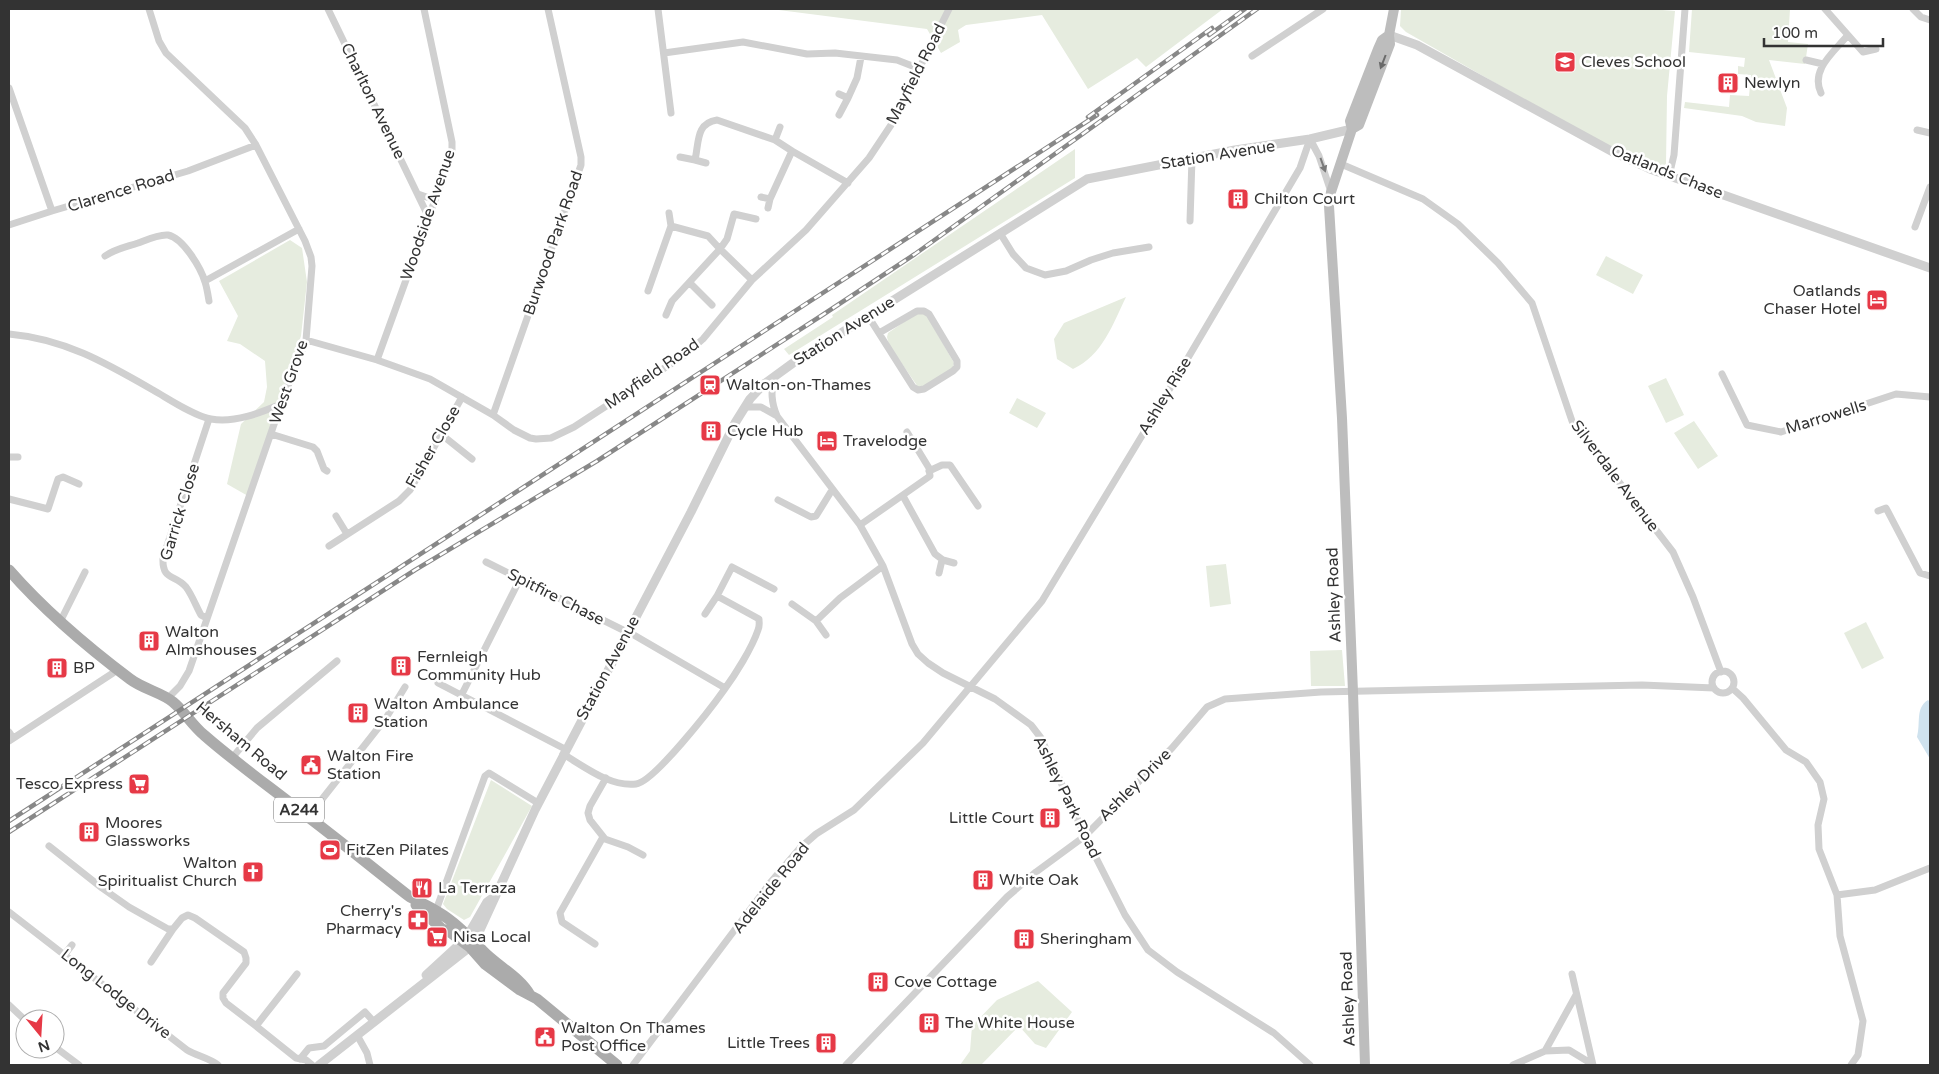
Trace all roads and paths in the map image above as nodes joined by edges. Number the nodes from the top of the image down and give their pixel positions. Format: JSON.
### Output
{"nodes":[{"id":1,"x":149,"y":9,"type":"edge"},
{"id":2,"x":328,"y":9,"type":"edge"},
{"id":3,"x":424,"y":9,"type":"edge"},
{"id":4,"x":548,"y":9,"type":"edge"},
{"id":5,"x":658,"y":9,"type":"edge"},
{"id":6,"x":949,"y":9,"type":"edge"},
{"id":7,"x":1323,"y":9,"type":"edge"},
{"id":8,"x":1394,"y":9,"type":"edge"},
{"id":9,"x":1685,"y":9,"type":"edge"},
{"id":10,"x":1825,"y":9,"type":"edge"},
{"id":11,"x":1913,"y":9,"type":"edge"},
{"id":12,"x":1930,"y":20,"type":"edge"},
{"id":13,"x":1389,"y":35,"type":"junction"},
{"id":14,"x":1847,"y":36,"type":"junction"},
{"id":15,"x":1876,"y":49,"type":"dead end"},
{"id":16,"x":664,"y":53,"type":"junction"},
{"id":17,"x":1252,"y":56,"type":"dead end"},
{"id":18,"x":861,"y":57,"type":"junction"},
{"id":19,"x":1806,"y":60,"type":"dead end"},
{"id":20,"x":1823,"y":64,"type":"junction"},
{"id":21,"x":920,"y":68,"type":"junction"},
{"id":22,"x":9,"y":88,"type":"edge"},
{"id":23,"x":839,"y":94,"type":"dead end"},
{"id":24,"x":1821,"y":94,"type":"dead end"},
{"id":25,"x":848,"y":98,"type":"junction"},
{"id":26,"x":672,"y":113,"type":"dead end"},
{"id":27,"x":839,"y":115,"type":"dead end"},
{"id":28,"x":780,"y":127,"type":"dead end"},
{"id":29,"x":1352,"y":129,"type":"junction"},
{"id":30,"x":1917,"y":130,"type":"dead end"},
{"id":31,"x":1930,"y":133,"type":"edge"},
{"id":32,"x":775,"y":140,"type":"junction"},
{"id":33,"x":1310,"y":140,"type":"junction"},
{"id":34,"x":256,"y":145,"type":"junction"},
{"id":35,"x":792,"y":151,"type":"junction"},
{"id":36,"x":680,"y":157,"type":"dead end"},
{"id":37,"x":1192,"y":158,"type":"junction"},
{"id":38,"x":696,"y":160,"type":"junction"},
{"id":39,"x":706,"y":163,"type":"dead end"},
{"id":40,"x":1341,"y":164,"type":"junction"},
{"id":41,"x":1669,"y":176,"type":"junction"},
{"id":42,"x":848,"y":183,"type":"junction"},
{"id":43,"x":1930,"y":187,"type":"edge"},
{"id":44,"x":1331,"y":192,"type":"junction"},
{"id":45,"x":418,"y":194,"type":"junction"},
{"id":46,"x":761,"y":196,"type":"dead end"},
{"id":47,"x":770,"y":199,"type":"junction"},
{"id":48,"x":435,"y":200,"type":"junction"},
{"id":49,"x":768,"y":208,"type":"dead end"},
{"id":50,"x":52,"y":211,"type":"junction"},
{"id":51,"x":1922,"y":211,"type":"junction"},
{"id":52,"x":669,"y":213,"type":"dead end"},
{"id":53,"x":1930,"y":215,"type":"edge"},
{"id":54,"x":429,"y":218,"type":"junction"},
{"id":55,"x":756,"y":219,"type":"dead end"},
{"id":56,"x":1190,"y":221,"type":"dead end"},
{"id":57,"x":9,"y":225,"type":"edge"},
{"id":58,"x":670,"y":226,"type":"junction"},
{"id":59,"x":1915,"y":227,"type":"dead end"},
{"id":60,"x":299,"y":229,"type":"junction"},
{"id":61,"x":1000,"y":233,"type":"junction"},
{"id":62,"x":1149,"y":247,"type":"dead end"},
{"id":63,"x":720,"y":250,"type":"junction"},
{"id":64,"x":105,"y":256,"type":"dead end"},
{"id":65,"x":1930,"y":268,"type":"edge"},
{"id":66,"x":752,"y":280,"type":"junction"},
{"id":67,"x":205,"y":281,"type":"junction"},
{"id":68,"x":690,"y":283,"type":"junction"},
{"id":69,"x":648,"y":291,"type":"dead end"},
{"id":70,"x":209,"y":301,"type":"dead end"},
{"id":71,"x":712,"y":305,"type":"dead end"},
{"id":72,"x":666,"y":315,"type":"dead end"},
{"id":73,"x":868,"y":316,"type":"junction"},
{"id":74,"x":879,"y":333,"type":"junction"},
{"id":75,"x":9,"y":334,"type":"edge"},
{"id":76,"x":306,"y":340,"type":"junction"},
{"id":77,"x":377,"y":360,"type":"junction"},
{"id":78,"x":1722,"y":374,"type":"dead end"},
{"id":79,"x":774,"y":377,"type":"junction"},
{"id":80,"x":1930,"y":397,"type":"edge"},
{"id":81,"x":462,"y":398,"type":"junction"},
{"id":82,"x":281,"y":404,"type":"junction"},
{"id":83,"x":745,"y":407,"type":"junction"},
{"id":84,"x":493,"y":415,"type":"junction"},
{"id":85,"x":777,"y":416,"type":"junction"},
{"id":86,"x":209,"y":419,"type":"junction"},
{"id":87,"x":907,"y":432,"type":"dead end"},
{"id":88,"x":271,"y":434,"type":"junction"},
{"id":89,"x":442,"y":435,"type":"junction"},
{"id":90,"x":9,"y":457,"type":"edge"},
{"id":91,"x":18,"y":457,"type":"dead end"},
{"id":92,"x":472,"y":459,"type":"dead end"},
{"id":93,"x":327,"y":470,"type":"dead end"},
{"id":94,"x":929,"y":471,"type":"junction"},
{"id":95,"x":78,"y":484,"type":"dead end"},
{"id":96,"x":832,"y":490,"type":"junction"},
{"id":97,"x":903,"y":496,"type":"junction"},
{"id":98,"x":9,"y":499,"type":"edge"},
{"id":99,"x":778,"y":500,"type":"dead end"},
{"id":100,"x":978,"y":506,"type":"dead end"},
{"id":101,"x":1878,"y":511,"type":"dead end"},
{"id":102,"x":336,"y":516,"type":"dead end"},
{"id":103,"x":860,"y":525,"type":"junction"},
{"id":104,"x":347,"y":534,"type":"junction"},
{"id":105,"x":329,"y":546,"type":"dead end"},
{"id":106,"x":942,"y":560,"type":"junction"},
{"id":107,"x":486,"y":562,"type":"dead end"},
{"id":108,"x":954,"y":563,"type":"dead end"},
{"id":109,"x":882,"y":566,"type":"junction"},
{"id":110,"x":9,"y":570,"type":"edge"},
{"id":111,"x":85,"y":572,"type":"dead end"},
{"id":112,"x":938,"y":573,"type":"dead end"},
{"id":113,"x":1930,"y":576,"type":"edge"},
{"id":114,"x":520,"y":579,"type":"junction"},
{"id":115,"x":774,"y":589,"type":"dead end"},
{"id":116,"x":717,"y":596,"type":"junction"},
{"id":117,"x":792,"y":604,"type":"dead end"},
{"id":118,"x":705,"y":614,"type":"dead end"},
{"id":119,"x":207,"y":618,"type":"junction"},
{"id":120,"x":816,"y":621,"type":"junction"},
{"id":121,"x":60,"y":622,"type":"junction"},
{"id":122,"x":627,"y":632,"type":"junction"},
{"id":123,"x":826,"y":635,"type":"dead end"},
{"id":124,"x":337,"y":660,"type":"dead end"},
{"id":125,"x":116,"y":668,"type":"junction"},
{"id":126,"x":1721,"y":672,"type":"junction"},
{"id":127,"x":438,"y":682,"type":"dead end"},
{"id":128,"x":970,"y":686,"type":"junction"},
{"id":129,"x":404,"y":687,"type":"dead end"},
{"id":130,"x":725,"y":688,"type":"junction"},
{"id":131,"x":1714,"y":688,"type":"junction"},
{"id":132,"x":1732,"y":688,"type":"junction"},
{"id":133,"x":1353,"y":692,"type":"junction"},
{"id":134,"x":462,"y":694,"type":"junction"},
{"id":135,"x":168,"y":698,"type":"junction"},
{"id":136,"x":10,"y":737,"type":"edge"},
{"id":137,"x":564,"y":752,"type":"junction"},
{"id":138,"x":232,"y":758,"type":"junction"},
{"id":139,"x":606,"y":778,"type":"junction"},
{"id":140,"x":538,"y":803,"type":"junction"},
{"id":141,"x":308,"y":817,"type":"junction"},
{"id":142,"x":1085,"y":836,"type":"junction"},
{"id":143,"x":603,"y":837,"type":"junction"},
{"id":144,"x":49,"y":846,"type":"dead end"},
{"id":145,"x":643,"y":855,"type":"dead end"},
{"id":146,"x":1930,"y":868,"type":"edge"},
{"id":147,"x":1837,"y":895,"type":"junction"},
{"id":148,"x":9,"y":912,"type":"edge"},
{"id":149,"x":434,"y":915,"type":"junction"},
{"id":150,"x":173,"y":929,"type":"junction"},
{"id":151,"x":469,"y":941,"type":"junction"},
{"id":152,"x":595,"y":944,"type":"dead end"},
{"id":153,"x":72,"y":945,"type":"dead end"},
{"id":154,"x":65,"y":954,"type":"junction"},
{"id":155,"x":151,"y":962,"type":"dead end"},
{"id":156,"x":297,"y":974,"type":"dead end"},
{"id":157,"x":1572,"y":974,"type":"dead end"},
{"id":158,"x":1576,"y":995,"type":"junction"},
{"id":159,"x":374,"y":1022,"type":"junction"},
{"id":160,"x":256,"y":1026,"type":"junction"},
{"id":161,"x":357,"y":1035,"type":"junction"},
{"id":162,"x":1545,"y":1051,"type":"junction"},
{"id":163,"x":65,"y":1054,"type":"edge"},
{"id":164,"x":300,"y":1059,"type":"junction"},
{"id":165,"x":1365,"y":1064,"type":"edge"},
{"id":166,"x":79,"y":1065,"type":"edge"},
{"id":167,"x":218,"y":1065,"type":"edge"},
{"id":168,"x":312,"y":1065,"type":"edge"},
{"id":169,"x":319,"y":1065,"type":"edge"},
{"id":170,"x":370,"y":1065,"type":"edge"},
{"id":171,"x":618,"y":1065,"type":"edge"},
{"id":172,"x":633,"y":1065,"type":"edge"},
{"id":173,"x":846,"y":1065,"type":"edge"},
{"id":174,"x":1310,"y":1065,"type":"edge"},
{"id":175,"x":1513,"y":1065,"type":"edge"},
{"id":176,"x":1593,"y":1065,"type":"edge"},
{"id":177,"x":1851,"y":1065,"type":"edge"}],
"edges":[{"from":1,"to":34,"type":"street","name":"West Grove"},
{"from":2,"to":45,"type":"street","name":"Charlton Avenue"},
{"from":3,"to":48,"type":"street","name":"Woodside Avenue"},
{"from":4,"to":84,"type":"street","name":"Burwood Park Road"},
{"from":5,"to":16,"type":"street"},
{"from":6,"to":21,"type":"street","name":"Mayfield Road"},
{"from":7,"to":17,"type":"street"},
{"from":8,"to":13,"type":"main road","name":"Ashley Road"},
{"from":9,"to":41,"type":"street"},
{"from":10,"to":14,"type":"street"},
{"from":11,"to":12,"type":"street"},
{"from":13,"to":29,"type":"main road","name":"Ashley Road"},
{"from":13,"to":41,"type":"street","name":"Oatlands Chase"},
{"from":14,"to":15,"type":"street"},
{"from":14,"to":20,"type":"street"},
{"from":16,"to":18,"type":"street"},
{"from":16,"to":26,"type":"street"},
{"from":18,"to":21,"type":"street"},
{"from":18,"to":25,"type":"street"},
{"from":19,"to":20,"type":"street"},
{"from":20,"to":24,"type":"street"},
{"from":21,"to":42,"type":"street","name":"Mayfield Road"},
{"from":22,"to":50,"type":"street","name":"Clarence Road"},
{"from":23,"to":25,"type":"street"},
{"from":25,"to":27,"type":"street"},
{"from":28,"to":32,"type":"street"},
{"from":29,"to":33,"type":"street","name":"Station Avenue"},
{"from":29,"to":40,"type":"main road","name":"Ashley Road"},
{"from":30,"to":31,"type":"street"},
{"from":32,"to":35,"type":"street"},
{"from":32,"to":38,"type":"street"},
{"from":33,"to":37,"type":"street","name":"Station Avenue"},
{"from":33,"to":44,"type":"street","one_way":true},
{"from":33,"to":128,"type":"street","name":"Ashley Rise"},
{"from":34,"to":50,"type":"street","name":"Clarence Road"},
{"from":34,"to":60,"type":"street","name":"West Grove"},
{"from":35,"to":42,"type":"street"},
{"from":35,"to":47,"type":"street"},
{"from":36,"to":38,"type":"street"},
{"from":37,"to":56,"type":"street"},
{"from":37,"to":61,"type":"street","name":"Station Avenue"},
{"from":38,"to":39,"type":"street"},
{"from":40,"to":44,"type":"main road","name":"Ashley Road"},
{"from":40,"to":126,"type":"street","name":"Silverdale Avenue"},
{"from":41,"to":65,"type":"street","name":"Oatlands Chase"},
{"from":42,"to":66,"type":"street","name":"Mayfield Road"},
{"from":43,"to":51,"type":"street"},
{"from":44,"to":133,"type":"main road","name":"Ashley Road"},
{"from":45,"to":48,"type":"street"},
{"from":45,"to":54,"type":"street","name":"Charlton Avenue"},
{"from":46,"to":47,"type":"street"},
{"from":47,"to":49,"type":"street"},
{"from":48,"to":54,"type":"street","name":"Woodside Avenue"},
{"from":50,"to":57,"type":"street"},
{"from":51,"to":53,"type":"street"},
{"from":51,"to":59,"type":"street"},
{"from":52,"to":58,"type":"street"},
{"from":54,"to":77,"type":"street","name":"Woodside Avenue"},
{"from":55,"to":63,"type":"street"},
{"from":58,"to":63,"type":"street"},
{"from":58,"to":69,"type":"street"},
{"from":60,"to":67,"type":"street"},
{"from":60,"to":76,"type":"street","name":"West Grove"},
{"from":61,"to":62,"type":"street"},
{"from":61,"to":73,"type":"street","name":"Station Avenue"},
{"from":63,"to":66,"type":"street"},
{"from":63,"to":68,"type":"street"},
{"from":64,"to":67,"type":"street"},
{"from":66,"to":84,"type":"street","name":"Mayfield Road"},
{"from":67,"to":70,"type":"street"},
{"from":68,"to":71,"type":"street"},
{"from":68,"to":72,"type":"street"},
{"from":73,"to":74,"type":"street"},
{"from":73,"to":79,"type":"street","name":"Station Avenue"},
{"from":74,"to":74,"type":"street"},
{"from":75,"to":86,"type":"street"},
{"from":76,"to":77,"type":"street","name":"Mayfield Road"},
{"from":76,"to":82,"type":"street","name":"West Grove"},
{"from":77,"to":81,"type":"street","name":"Mayfield Road"},
{"from":78,"to":80,"type":"street","name":"Marrowells"},
{"from":79,"to":83,"type":"street","name":"Station Avenue"},
{"from":79,"to":85,"type":"street","name":"Ashley Park Road"},
{"from":81,"to":84,"type":"street","name":"Mayfield Road"},
{"from":81,"to":89,"type":"street","name":"Fisher Close"},
{"from":82,"to":86,"type":"street"},
{"from":82,"to":88,"type":"street","name":"West Grove"},
{"from":83,"to":85,"type":"street"},
{"from":83,"to":122,"type":"street","name":"Station Avenue"},
{"from":85,"to":96,"type":"street","name":"Ashley Park Road"},
{"from":86,"to":119,"type":"street","name":"Garrick Close"},
{"from":87,"to":94,"type":"street"},
{"from":88,"to":93,"type":"street"},
{"from":88,"to":119,"type":"street","name":"West Grove"},
{"from":89,"to":92,"type":"street"},
{"from":89,"to":104,"type":"street","name":"Fisher Close"},
{"from":90,"to":91,"type":"street"},
{"from":94,"to":97,"type":"street"},
{"from":94,"to":100,"type":"street"},
{"from":95,"to":98,"type":"street"},
{"from":96,"to":99,"type":"street"},
{"from":96,"to":103,"type":"street","name":"Ashley Park Road"},
{"from":97,"to":103,"type":"street"},
{"from":97,"to":106,"type":"street"},
{"from":101,"to":113,"type":"street"},
{"from":102,"to":104,"type":"street"},
{"from":103,"to":109,"type":"street","name":"Ashley Park Road"},
{"from":104,"to":105,"type":"street","name":"Fisher Close"},
{"from":106,"to":108,"type":"street"},
{"from":106,"to":112,"type":"street"},
{"from":107,"to":114,"type":"street","name":"Spitfire Chase"},
{"from":109,"to":120,"type":"street"},
{"from":109,"to":128,"type":"street","name":"Ashley Park Road"},
{"from":110,"to":121,"type":"main road","name":"Hersham Road","number":"A244"},
{"from":111,"to":121,"type":"street"},
{"from":114,"to":122,"type":"street","name":"Spitfire Chase"},
{"from":114,"to":134,"type":"street"},
{"from":115,"to":116,"type":"street"},
{"from":116,"to":118,"type":"street"},
{"from":116,"to":130,"type":"street"},
{"from":117,"to":120,"type":"street"},
{"from":119,"to":135,"type":"street","name":"West Grove"},
{"from":120,"to":123,"type":"street"},
{"from":121,"to":125,"type":"main road","name":"Hersham Road","number":"A244"},
{"from":122,"to":130,"type":"street","name":"Spitfire Chase"},
{"from":122,"to":137,"type":"street","name":"Station Avenue"},
{"from":124,"to":138,"type":"street"},
{"from":125,"to":135,"type":"main road","name":"Hersham Road","number":"A244"},
{"from":125,"to":136,"type":"street"},
{"from":126,"to":131,"type":"street"},
{"from":126,"to":132,"type":"street"},
{"from":127,"to":134,"type":"street"},
{"from":128,"to":142,"type":"street","name":"Ashley Park Road"},
{"from":128,"to":172,"type":"street","name":"Adelaide Road"},
{"from":129,"to":141,"type":"street"},
{"from":130,"to":139,"type":"street"},
{"from":131,"to":132,"type":"street"},
{"from":131,"to":133,"type":"street"},
{"from":132,"to":147,"type":"street"},
{"from":133,"to":142,"type":"street","name":"Ashley Drive"},
{"from":133,"to":165,"type":"main road","name":"Ashley Road"},
{"from":134,"to":137,"type":"street"},
{"from":135,"to":138,"type":"main road","name":"Hersham Road","number":"A244"},
{"from":137,"to":139,"type":"street"},
{"from":137,"to":140,"type":"street","name":"Station Avenue"},
{"from":138,"to":141,"type":"main road","name":"Hersham Road","number":"A244"},
{"from":139,"to":143,"type":"street"},
{"from":140,"to":149,"type":"street"},
{"from":140,"to":151,"type":"street","name":"Station Avenue"},
{"from":141,"to":149,"type":"main road","name":"Hersham Road","number":"A244"},
{"from":142,"to":173,"type":"street","name":"Ashley Drive"},
{"from":142,"to":174,"type":"street","name":"Ashley Park Road"},
{"from":143,"to":145,"type":"street"},
{"from":143,"to":152,"type":"street"},
{"from":144,"to":150,"type":"street"},
{"from":146,"to":147,"type":"street"},
{"from":147,"to":177,"type":"street"},
{"from":148,"to":154,"type":"street","name":"Long Lodge Drive"},
{"from":149,"to":151,"type":"main road","name":"Hersham Road","number":"A244"},
{"from":150,"to":155,"type":"street"},
{"from":150,"to":160,"type":"street"},
{"from":151,"to":159,"type":"street","name":"Station Avenue"},
{"from":151,"to":171,"type":"main road","name":"Hersham Road","number":"A244"},
{"from":153,"to":154,"type":"street"},
{"from":154,"to":167,"type":"street","name":"Long Lodge Drive"},
{"from":156,"to":160,"type":"street"},
{"from":157,"to":158,"type":"street"},
{"from":158,"to":162,"type":"street"},
{"from":158,"to":176,"type":"street"},
{"from":159,"to":161,"type":"street","name":"Station Avenue"},
{"from":159,"to":164,"type":"street"},
{"from":160,"to":164,"type":"street"},
{"from":161,"to":169,"type":"street","name":"Station Avenue"},
{"from":161,"to":170,"type":"street"},
{"from":162,"to":175,"type":"street"},
{"from":162,"to":176,"type":"street"},
{"from":163,"to":166,"type":"street"},
{"from":164,"to":168,"type":"street"}]}
